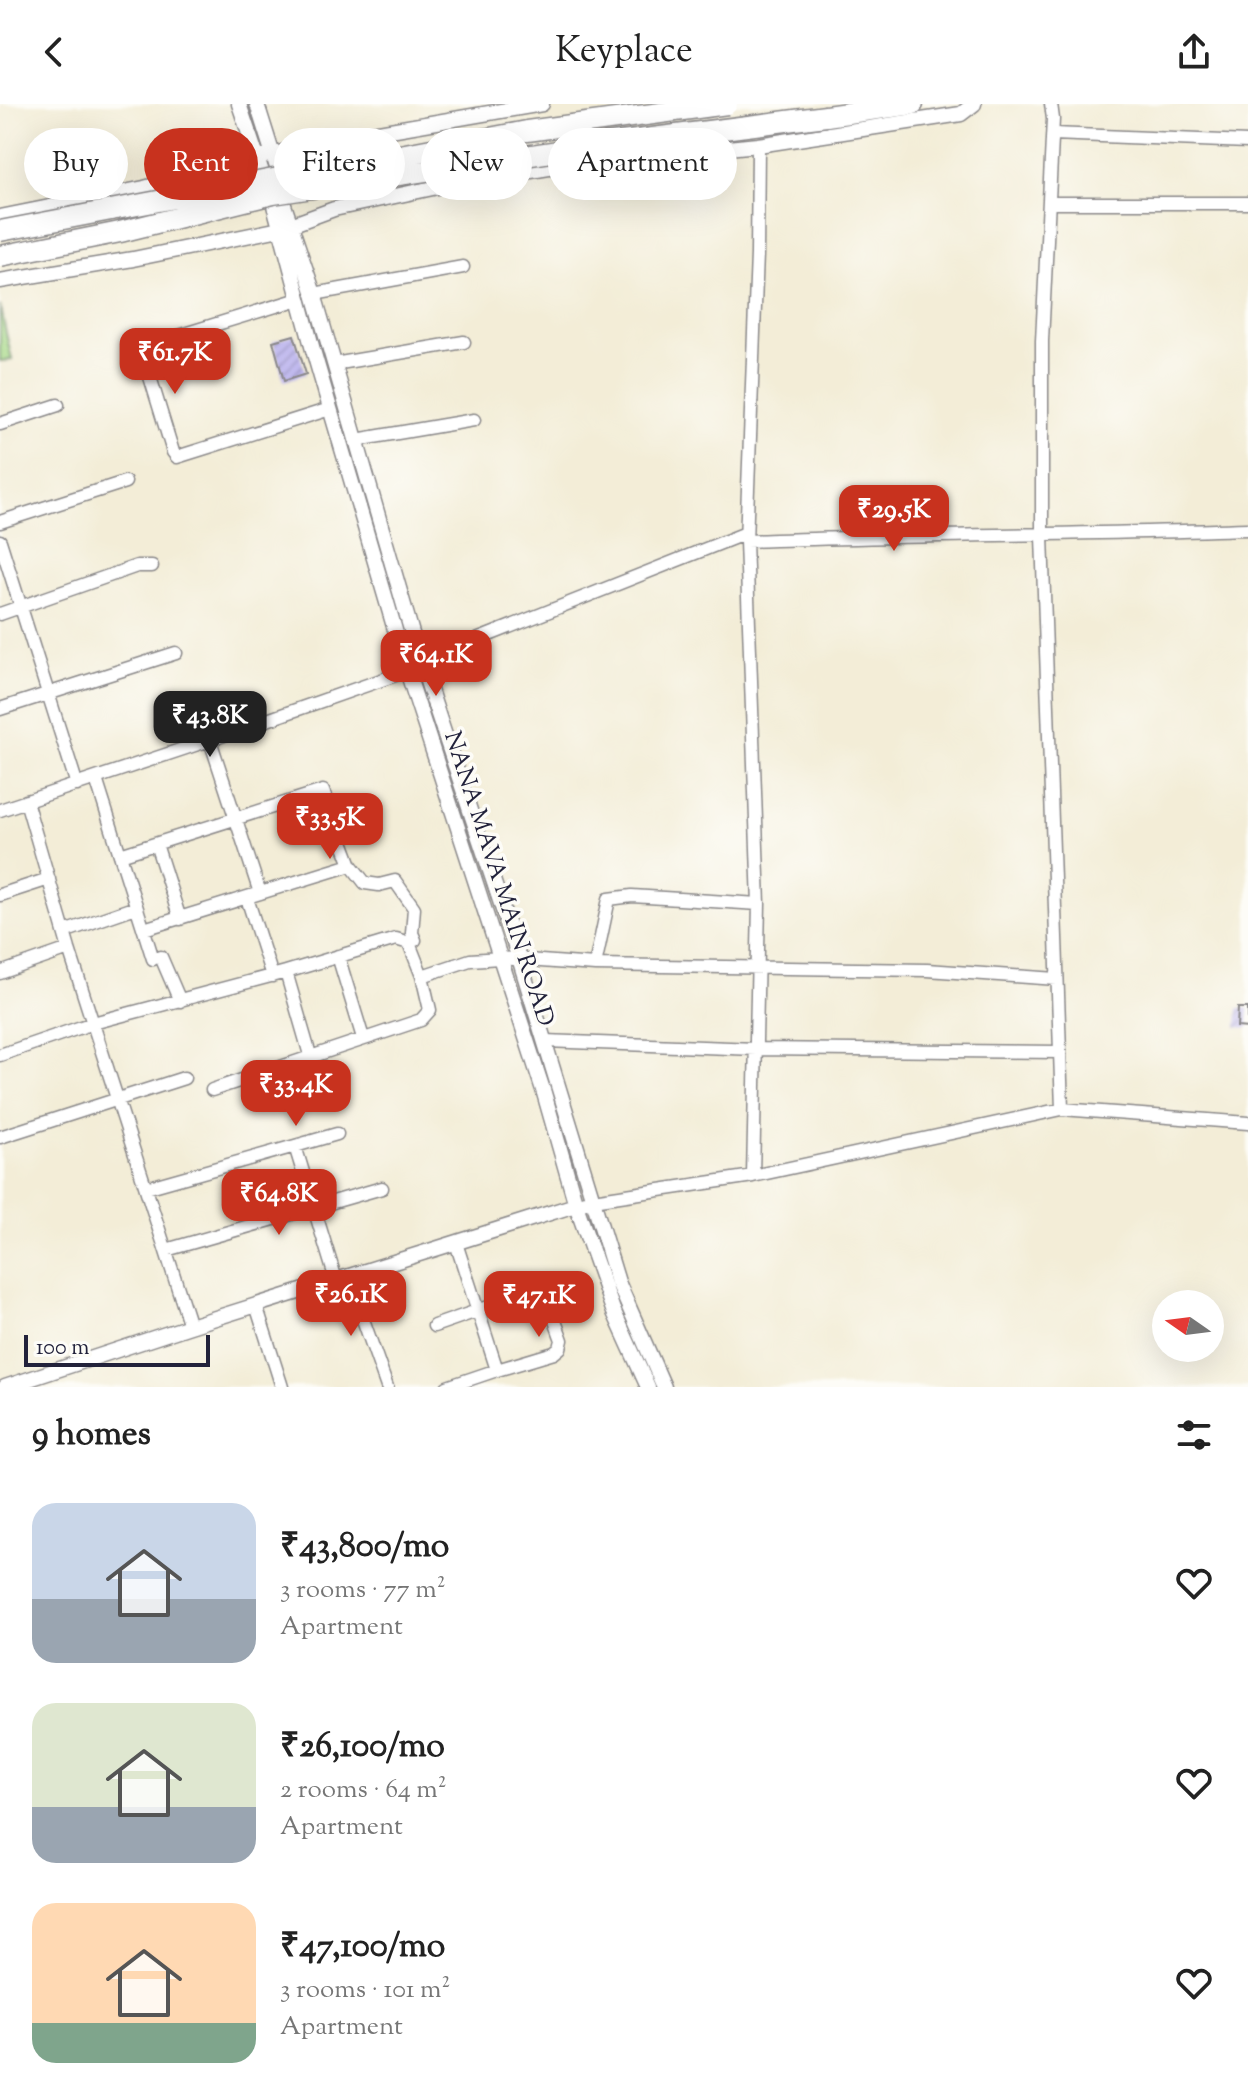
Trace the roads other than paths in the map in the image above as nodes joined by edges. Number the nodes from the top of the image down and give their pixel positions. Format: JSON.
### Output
{"nodes":[{"id":1,"x":239,"y":104,"type":"edge"},
{"id":2,"x":257,"y":104,"type":"edge"},
{"id":3,"x":727,"y":104,"type":"edge"},
{"id":4,"x":913,"y":104,"type":"edge"},
{"id":5,"x":974,"y":104,"type":"edge"},
{"id":6,"x":1051,"y":104,"type":"edge"},
{"id":7,"x":533,"y":105,"type":"edge"},
{"id":8,"x":247,"y":128,"type":"edge"},
{"id":9,"x":1053,"y":134,"type":"junction"},
{"id":10,"x":1248,"y":142,"type":"edge"},
{"id":11,"x":758,"y":145,"type":"junction"},
{"id":12,"x":273,"y":154,"type":"junction"},
{"id":13,"x":258,"y":159,"type":"joint"},
{"id":14,"x":272,"y":176,"type":"junction"},
{"id":15,"x":144,"y":188,"type":"edge"},
{"id":16,"x":274,"y":195,"type":"edge"},
{"id":17,"x":278,"y":200,"type":"edge"},
{"id":18,"x":1049,"y":203,"type":"junction"},
{"id":19,"x":1248,"y":203,"type":"edge"},
{"id":20,"x":0,"y":217,"type":"edge"},
{"id":21,"x":286,"y":228,"type":"junction"},
{"id":22,"x":0,"y":231,"type":"edge"},
{"id":23,"x":0,"y":256,"type":"edge"},
{"id":24,"x":463,"y":267,"type":"dead end"},
{"id":25,"x":0,"y":281,"type":"edge"},
{"id":26,"x":307,"y":297,"type":"junction"},
{"id":27,"x":464,"y":342,"type":"dead end"},
{"id":28,"x":334,"y":364,"type":"junction"},
{"id":29,"x":58,"y":405,"type":"dead end"},
{"id":30,"x":330,"y":409,"type":"junction"},
{"id":31,"x":474,"y":420,"type":"dead end"},
{"id":32,"x":0,"y":424,"type":"edge"},
{"id":33,"x":356,"y":440,"type":"junction"},
{"id":34,"x":125,"y":482,"type":"dead end"},
{"id":35,"x":0,"y":522,"type":"edge"},
{"id":36,"x":1248,"y":529,"type":"edge"},
{"id":37,"x":1042,"y":536,"type":"junction"},
{"id":38,"x":746,"y":537,"type":"junction"},
{"id":39,"x":0,"y":541,"type":"edge"},
{"id":40,"x":152,"y":566,"type":"dead end"},
{"id":41,"x":21,"y":607,"type":"junction"},
{"id":42,"x":0,"y":614,"type":"edge"},
{"id":43,"x":176,"y":653,"type":"dead end"},
{"id":44,"x":421,"y":662,"type":"junction"},
{"id":45,"x":407,"y":671,"type":"junction"},
{"id":46,"x":48,"y":693,"type":"junction"},
{"id":47,"x":0,"y":709,"type":"edge"},
{"id":48,"x":210,"y":740,"type":"junction"},
{"id":49,"x":96,"y":779,"type":"junction"},
{"id":50,"x":77,"y":785,"type":"junction"},
{"id":51,"x":26,"y":801,"type":"junction"},
{"id":52,"x":0,"y":810,"type":"edge"},
{"id":53,"x":235,"y":819,"type":"junction"},
{"id":54,"x":156,"y":844,"type":"junction"},
{"id":55,"x":120,"y":855,"type":"junction"},
{"id":56,"x":351,"y":865,"type":"junction"},
{"id":57,"x":49,"y":879,"type":"junction"},
{"id":58,"x":260,"y":893,"type":"junction"},
{"id":59,"x":0,"y":895,"type":"edge"},
{"id":60,"x":247,"y":898,"type":"junction"},
{"id":61,"x":759,"y":904,"type":"junction"},
{"id":62,"x":136,"y":907,"type":"junction"},
{"id":63,"x":180,"y":919,"type":"junction"},
{"id":64,"x":144,"y":929,"type":"junction"},
{"id":65,"x":64,"y":932,"type":"junction"},
{"id":66,"x":415,"y":940,"type":"dead end"},
{"id":67,"x":69,"y":949,"type":"junction"},
{"id":68,"x":338,"y":956,"type":"junction"},
{"id":69,"x":500,"y":958,"type":"junction"},
{"id":70,"x":519,"y":958,"type":"junction"},
{"id":71,"x":595,"y":965,"type":"junction"},
{"id":72,"x":758,"y":968,"type":"junction"},
{"id":73,"x":286,"y":972,"type":"junction"},
{"id":74,"x":0,"y":973,"type":"edge"},
{"id":75,"x":272,"y":976,"type":"junction"},
{"id":76,"x":422,"y":976,"type":"junction"},
{"id":77,"x":1057,"y":979,"type":"junction"},
{"id":78,"x":180,"y":1001,"type":"junction"},
{"id":79,"x":93,"y":1023,"type":"junction"},
{"id":80,"x":363,"y":1038,"type":"junction"},
{"id":81,"x":545,"y":1041,"type":"junction"},
{"id":82,"x":756,"y":1049,"type":"junction"},
{"id":83,"x":1060,"y":1052,"type":"junction"},
{"id":84,"x":0,"y":1055,"type":"edge"},
{"id":85,"x":310,"y":1055,"type":"junction"},
{"id":86,"x":184,"y":1078,"type":"dead end"},
{"id":87,"x":212,"y":1090,"type":"dead end"},
{"id":88,"x":118,"y":1098,"type":"junction"},
{"id":89,"x":1062,"y":1109,"type":"junction"},
{"id":90,"x":1248,"y":1123,"type":"edge"},
{"id":91,"x":337,"y":1134,"type":"dead end"},
{"id":92,"x":0,"y":1137,"type":"edge"},
{"id":93,"x":295,"y":1146,"type":"junction"},
{"id":94,"x":753,"y":1176,"type":"junction"},
{"id":95,"x":146,"y":1188,"type":"junction"},
{"id":96,"x":382,"y":1188,"type":"dead end"},
{"id":97,"x":593,"y":1200,"type":"junction"},
{"id":98,"x":576,"y":1205,"type":"junction"},
{"id":99,"x":312,"y":1208,"type":"junction"},
{"id":100,"x":456,"y":1243,"type":"junction"},
{"id":101,"x":166,"y":1250,"type":"junction"},
{"id":102,"x":342,"y":1278,"type":"junction"},
{"id":103,"x":256,"y":1305,"type":"junction"},
{"id":104,"x":478,"y":1310,"type":"junction"},
{"id":105,"x":190,"y":1326,"type":"junction"},
{"id":106,"x":434,"y":1326,"type":"dead end"},
{"id":107,"x":497,"y":1370,"type":"junction"},
{"id":108,"x":5,"y":1387,"type":"edge"},
{"id":109,"x":282,"y":1387,"type":"edge"},
{"id":110,"x":387,"y":1387,"type":"edge"},
{"id":111,"x":447,"y":1387,"type":"edge"},
{"id":112,"x":648,"y":1387,"type":"edge"},
{"id":113,"x":664,"y":1387,"type":"edge"}],
"edges":[{"from":1,"to":8,"type":"street"},
{"from":2,"to":12,"type":"street"},
{"from":3,"to":22,"type":"highway","bridge":true},
{"from":4,"to":23,"type":"highway","bridge":true},
{"from":5,"to":11,"type":"street"},
{"from":6,"to":9,"type":"street"},
{"from":7,"to":12,"type":"street"},
{"from":9,"to":10,"type":"street"},
{"from":9,"to":18,"type":"street"},
{"from":11,"to":21,"type":"street"},
{"from":11,"to":38,"type":"street"},
{"from":12,"to":13,"type":"street"},
{"from":12,"to":14,"type":"street"},
{"from":13,"to":14,"type":"street"},
{"from":14,"to":16,"type":"street"},
{"from":15,"to":20,"type":"street"},
{"from":17,"to":21,"type":"street","name":"NANA MAVA MAIN ROAD"},
{"from":18,"to":19,"type":"street"},
{"from":18,"to":37,"type":"street"},
{"from":21,"to":25,"type":"street"},
{"from":21,"to":26,"type":"street","name":"NANA MAVA MAIN ROAD"},
{"from":24,"to":26,"type":"street"},
{"from":26,"to":28,"type":"street","name":"NANA MAVA MAIN ROAD"},
{"from":26,"to":30,"type":"street","name":"NANA MAVA MAIN ROAD"},
{"from":26,"to":30,"type":"street"},
{"from":27,"to":28,"type":"street"},
{"from":28,"to":33,"type":"street","name":"NANA MAVA MAIN ROAD"},
{"from":29,"to":32,"type":"street"},
{"from":30,"to":45,"type":"street","name":"NANA MAVA MAIN ROAD"},
{"from":31,"to":33,"type":"street"},
{"from":33,"to":44,"type":"street","name":"NANA MAVA MAIN ROAD"},
{"from":34,"to":35,"type":"street"},
{"from":36,"to":37,"type":"street"},
{"from":37,"to":38,"type":"street"},
{"from":37,"to":77,"type":"street"},
{"from":38,"to":44,"type":"street"},
{"from":38,"to":61,"type":"street"},
{"from":39,"to":41,"type":"street"},
{"from":40,"to":41,"type":"street"},
{"from":41,"to":42,"type":"street"},
{"from":41,"to":46,"type":"street"},
{"from":43,"to":46,"type":"street"},
{"from":44,"to":45,"type":"street"},
{"from":44,"to":70,"type":"street","name":"NANA MAVA MAIN ROAD"},
{"from":45,"to":48,"type":"street"},
{"from":45,"to":69,"type":"street","name":"NANA MAVA MAIN ROAD"},
{"from":46,"to":47,"type":"street"},
{"from":46,"to":50,"type":"street"},
{"from":48,"to":49,"type":"street"},
{"from":48,"to":53,"type":"street"},
{"from":49,"to":50,"type":"street"},
{"from":49,"to":55,"type":"street"},
{"from":50,"to":51,"type":"street"},
{"from":51,"to":52,"type":"street"},
{"from":51,"to":57,"type":"street"},
{"from":53,"to":54,"type":"street"},
{"from":53,"to":56,"type":"street"},
{"from":53,"to":58,"type":"street"},
{"from":54,"to":55,"type":"street"},
{"from":54,"to":63,"type":"street"},
{"from":55,"to":62,"type":"street"},
{"from":56,"to":58,"type":"street"},
{"from":56,"to":66,"type":"street"},
{"from":57,"to":59,"type":"street"},
{"from":57,"to":65,"type":"street"},
{"from":58,"to":60,"type":"street"},
{"from":60,"to":63,"type":"street"},
{"from":60,"to":75,"type":"street"},
{"from":61,"to":71,"type":"street"},
{"from":61,"to":72,"type":"street"},
{"from":62,"to":64,"type":"street"},
{"from":62,"to":65,"type":"street"},
{"from":63,"to":64,"type":"street"},
{"from":64,"to":78,"type":"street"},
{"from":65,"to":67,"type":"street"},
{"from":67,"to":74,"type":"street"},
{"from":67,"to":79,"type":"street"},
{"from":68,"to":73,"type":"street"},
{"from":68,"to":76,"type":"street"},
{"from":68,"to":80,"type":"street"},
{"from":69,"to":70,"type":"street"},
{"from":69,"to":76,"type":"street"},
{"from":69,"to":98,"type":"street","name":"NANA MAVA MAIN ROAD"},
{"from":70,"to":71,"type":"street"},
{"from":70,"to":81,"type":"street","name":"NANA MAVA MAIN ROAD"},
{"from":71,"to":72,"type":"street"},
{"from":72,"to":77,"type":"street"},
{"from":72,"to":82,"type":"street"},
{"from":73,"to":75,"type":"street"},
{"from":73,"to":85,"type":"street"},
{"from":75,"to":78,"type":"street"},
{"from":76,"to":80,"type":"street"},
{"from":77,"to":83,"type":"street"},
{"from":78,"to":79,"type":"street"},
{"from":79,"to":84,"type":"street"},
{"from":79,"to":88,"type":"street"},
{"from":80,"to":85,"type":"street"},
{"from":81,"to":82,"type":"street"},
{"from":81,"to":97,"type":"street","name":"NANA MAVA MAIN ROAD"},
{"from":82,"to":83,"type":"street"},
{"from":82,"to":94,"type":"street"},
{"from":83,"to":89,"type":"street"},
{"from":85,"to":87,"type":"street"},
{"from":86,"to":88,"type":"street"},
{"from":88,"to":92,"type":"street"},
{"from":88,"to":95,"type":"street"},
{"from":89,"to":90,"type":"street"},
{"from":89,"to":94,"type":"street"},
{"from":91,"to":93,"type":"street"},
{"from":93,"to":95,"type":"street"},
{"from":93,"to":99,"type":"street"},
{"from":94,"to":97,"type":"street"},
{"from":95,"to":101,"type":"street"},
{"from":96,"to":99,"type":"street"},
{"from":97,"to":98,"type":"street"},
{"from":97,"to":113,"type":"street","name":"NANA MAVA MAIN ROAD"},
{"from":98,"to":100,"type":"street"},
{"from":98,"to":112,"type":"street","name":"NANA MAVA MAIN ROAD"},
{"from":99,"to":101,"type":"street"},
{"from":99,"to":102,"type":"street"},
{"from":100,"to":102,"type":"street"},
{"from":100,"to":104,"type":"street"},
{"from":101,"to":105,"type":"street"},
{"from":102,"to":103,"type":"street"},
{"from":102,"to":110,"type":"street"},
{"from":103,"to":105,"type":"street"},
{"from":103,"to":109,"type":"street"},
{"from":104,"to":106,"type":"street"},
{"from":104,"to":107,"type":"street"},
{"from":104,"to":107,"type":"street"},
{"from":105,"to":108,"type":"street"},
{"from":107,"to":111,"type":"street"}]}
